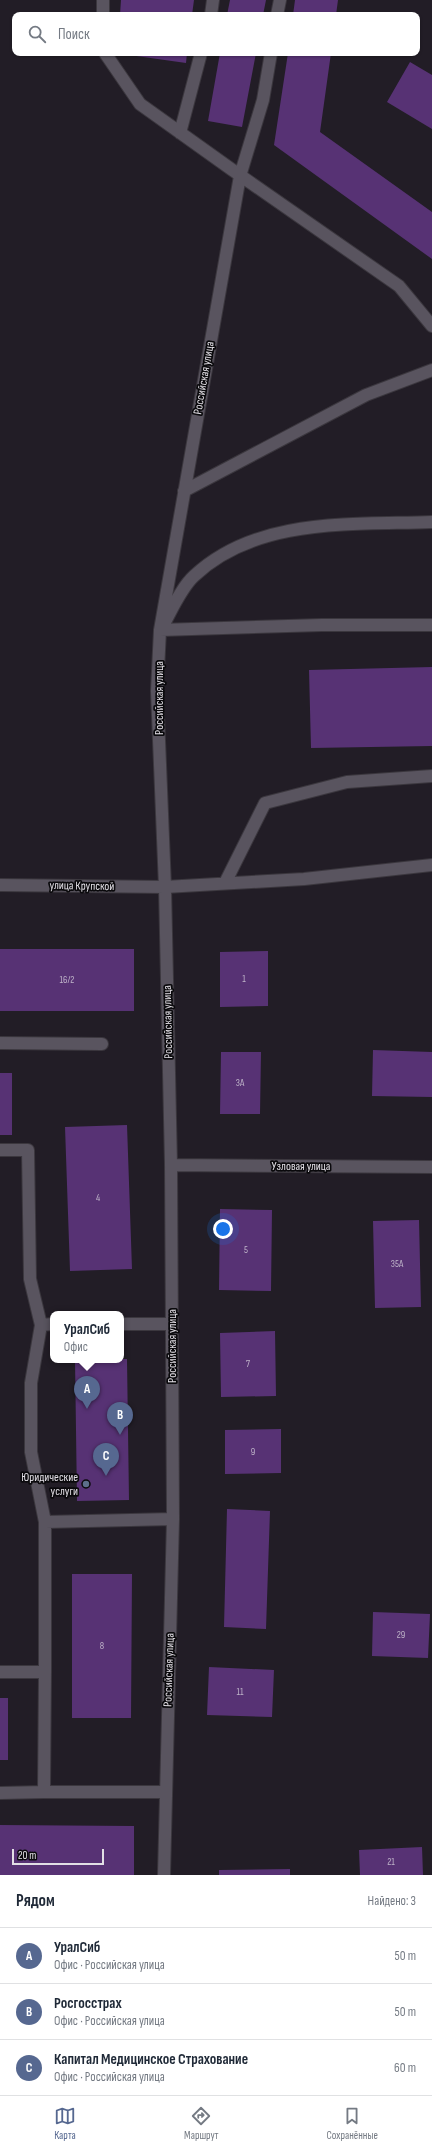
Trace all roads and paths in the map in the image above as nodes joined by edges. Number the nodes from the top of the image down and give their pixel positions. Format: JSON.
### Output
{"nodes":[{"id":1,"x":104,"y":0,"type":"edge"},
{"id":2,"x":213,"y":0,"type":"edge"},
{"id":3,"x":280,"y":0,"type":"edge"},
{"id":4,"x":103,"y":12,"type":"edge"},
{"id":5,"x":211,"y":12,"type":"edge"},
{"id":6,"x":278,"y":12,"type":"edge"},
{"id":7,"x":107,"y":56,"type":"edge"},
{"id":8,"x":200,"y":56,"type":"edge"},
{"id":9,"x":270,"y":56,"type":"edge"},
{"id":10,"x":180,"y":133,"type":"junction"},
{"id":11,"x":240,"y":176,"type":"junction"},
{"id":12,"x":432,"y":326,"type":"edge"},
{"id":13,"x":432,"y":370,"type":"edge"},
{"id":14,"x":184,"y":491,"type":"junction"},
{"id":15,"x":432,"y":522,"type":"edge"},
{"id":16,"x":432,"y":624,"type":"edge"},
{"id":17,"x":160,"y":630,"type":"junction"},
{"id":18,"x":432,"y":776,"type":"edge"},
{"id":19,"x":432,"y":865,"type":"edge"},
{"id":20,"x":225,"y":883,"type":"junction"},
{"id":21,"x":0,"y":885,"type":"edge"},
{"id":22,"x":165,"y":887,"type":"junction"},
{"id":23,"x":0,"y":1044,"type":"edge"},
{"id":24,"x":102,"y":1044,"type":"dead end"},
{"id":25,"x":0,"y":1150,"type":"edge"},
{"id":26,"x":171,"y":1165,"type":"junction"},
{"id":27,"x":432,"y":1167,"type":"edge"},
{"id":28,"x":47,"y":1324,"type":"edge"},
{"id":29,"x":124,"y":1324,"type":"edge"},
{"id":30,"x":172,"y":1324,"type":"junction"},
{"id":31,"x":173,"y":1519,"type":"junction"},
{"id":32,"x":45,"y":1522,"type":"junction"},
{"id":33,"x":0,"y":1672,"type":"edge"},
{"id":34,"x":45,"y":1672,"type":"junction"},
{"id":35,"x":44,"y":1792,"type":"junction"},
{"id":36,"x":165,"y":1792,"type":"junction"},
{"id":37,"x":0,"y":1793,"type":"edge"},
{"id":38,"x":164,"y":1875,"type":"edge"}],
"edges":[{"from":1,"to":4,"type":"street"},
{"from":2,"to":5,"type":"street"},
{"from":3,"to":6,"type":"street"},
{"from":7,"to":10,"type":"street"},
{"from":8,"to":10,"type":"street"},
{"from":9,"to":11,"type":"street","name":"Российская улица"},
{"from":10,"to":11,"type":"street"},
{"from":11,"to":12,"type":"street"},
{"from":11,"to":14,"type":"street","name":"Российская улица"},
{"from":13,"to":14,"type":"street"},
{"from":14,"to":17,"type":"street","name":"Российская улица"},
{"from":15,"to":17,"type":"street"},
{"from":16,"to":17,"type":"street"},
{"from":17,"to":22,"type":"street","name":"Российская улица"},
{"from":18,"to":20,"type":"street"},
{"from":19,"to":20,"type":"street","name":"улица Крупской"},
{"from":20,"to":22,"type":"street","name":"улица Крупской"},
{"from":21,"to":22,"type":"street","name":"улица Крупской"},
{"from":22,"to":26,"type":"street","name":"Российская улица"},
{"from":23,"to":24,"type":"street"},
{"from":25,"to":28,"type":"street"},
{"from":26,"to":27,"type":"street","name":"Узловая улица"},
{"from":26,"to":30,"type":"street","name":"Российская улица"},
{"from":28,"to":32,"type":"street"},
{"from":29,"to":30,"type":"street"},
{"from":30,"to":31,"type":"street","name":"Российская улица"},
{"from":31,"to":32,"type":"street"},
{"from":31,"to":36,"type":"street","name":"Российская улица"},
{"from":32,"to":34,"type":"street"},
{"from":33,"to":34,"type":"street"},
{"from":34,"to":35,"type":"street"},
{"from":35,"to":36,"type":"street"},
{"from":35,"to":37,"type":"street"},
{"from":36,"to":38,"type":"street","name":"Российская улица"}]}
